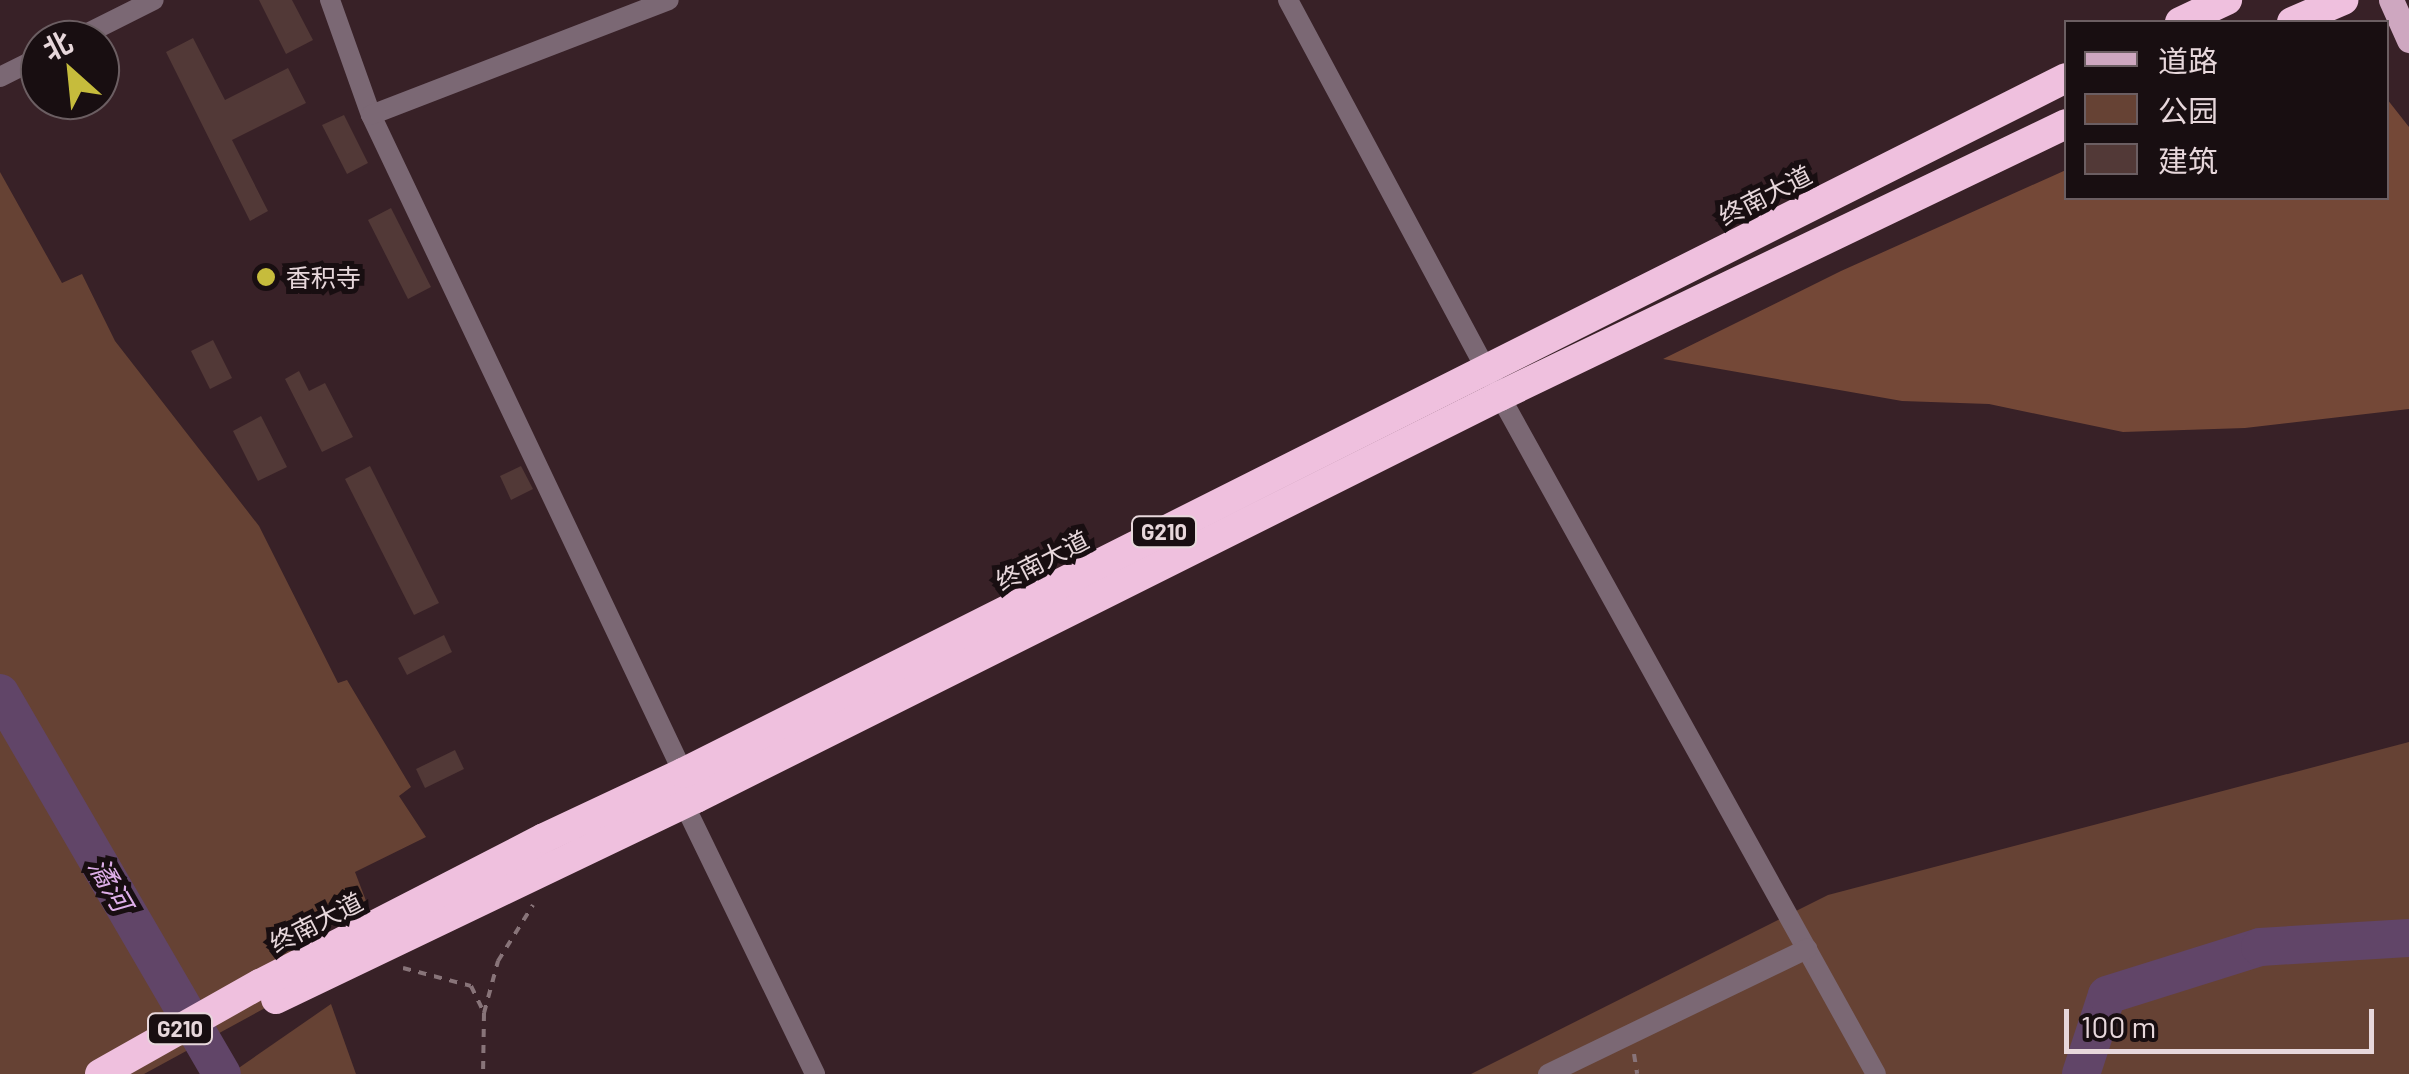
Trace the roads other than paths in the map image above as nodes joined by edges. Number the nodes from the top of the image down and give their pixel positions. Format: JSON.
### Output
{"nodes":[{"id":1,"x":154,"y":0,"type":"edge"},
{"id":2,"x":330,"y":0,"type":"edge"},
{"id":3,"x":670,"y":0,"type":"edge"},
{"id":4,"x":1288,"y":0,"type":"edge"},
{"id":5,"x":2227,"y":0,"type":"edge"},
{"id":6,"x":2342,"y":0,"type":"edge"},
{"id":7,"x":2391,"y":0,"type":"edge"},
{"id":8,"x":114,"y":20,"type":"edge"},
{"id":9,"x":2184,"y":20,"type":"edge"},
{"id":10,"x":2297,"y":20,"type":"edge"},
{"id":11,"x":2409,"y":40,"type":"edge"},
{"id":12,"x":2064,"y":79,"type":"edge"},
{"id":13,"x":371,"y":116,"type":"junction"},
{"id":14,"x":2064,"y":125,"type":"edge"},
{"id":15,"x":1493,"y":383,"type":"junction"},
{"id":16,"x":688,"y":791,"type":"junction"},
{"id":17,"x":1807,"y":949,"type":"junction"},
{"id":18,"x":262,"y":994,"type":"junction"},
{"id":19,"x":100,"y":1074,"type":"edge"},
{"id":20,"x":143,"y":1074,"type":"edge"},
{"id":21,"x":814,"y":1074,"type":"edge"},
{"id":22,"x":1548,"y":1074,"type":"edge"},
{"id":23,"x":1876,"y":1074,"type":"edge"}],
"edges":[{"from":1,"to":8,"type":"street"},
{"from":2,"to":13,"type":"street"},
{"from":3,"to":13,"type":"street"},
{"from":4,"to":15,"type":"street"},
{"from":5,"to":9,"type":"highway"},
{"from":6,"to":10,"type":"highway"},
{"from":7,"to":11,"type":"main road"},
{"from":12,"to":15,"type":"highway","name":"终南大道","number":"G210"},
{"from":13,"to":16,"type":"street"},
{"from":14,"to":15,"type":"highway","name":"终南大道","number":"G210"},
{"from":15,"to":16,"type":"highway","name":"终南大道","number":"G210"},
{"from":15,"to":17,"type":"street"},
{"from":16,"to":18,"type":"highway","name":"终南大道","number":"G210"},
{"from":16,"to":18,"type":"highway","name":"终南大道","number":"G210"},
{"from":16,"to":21,"type":"street"},
{"from":17,"to":22,"type":"street"},
{"from":17,"to":23,"type":"street"},
{"from":18,"to":19,"type":"highway","name":"终南大道","number":"G210"},
{"from":18,"to":20,"type":"highway","name":"终南大道","number":"G210"}]}
